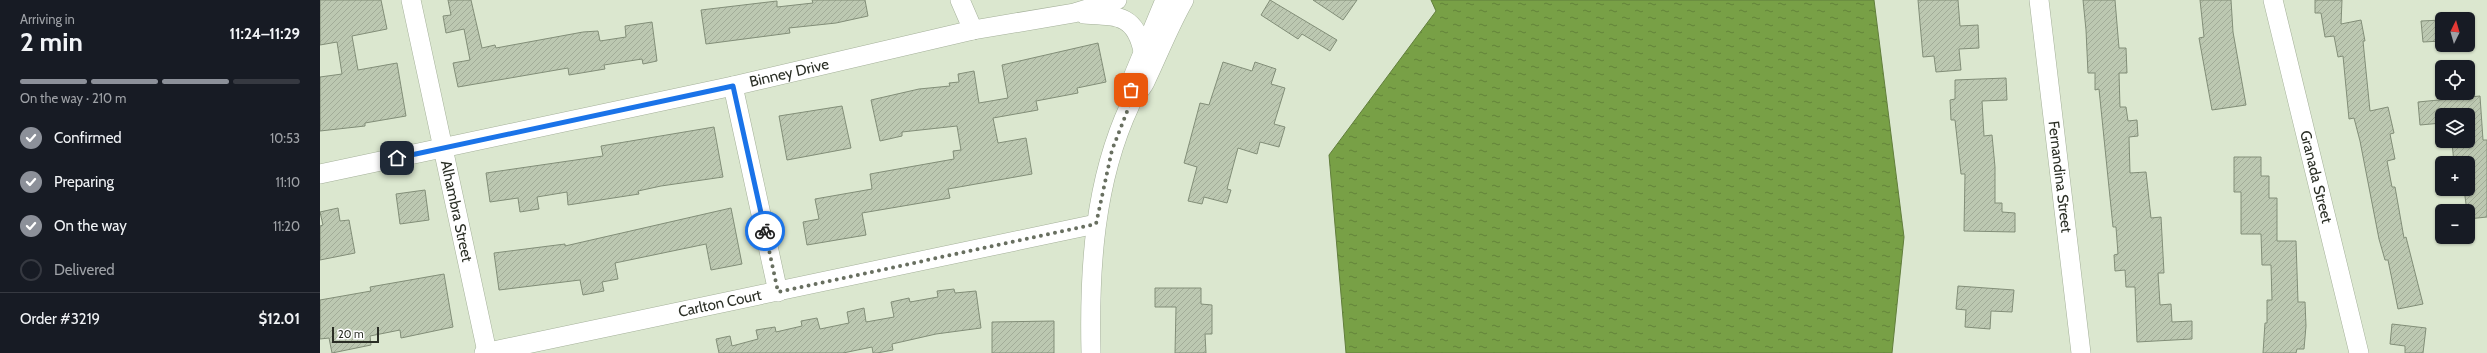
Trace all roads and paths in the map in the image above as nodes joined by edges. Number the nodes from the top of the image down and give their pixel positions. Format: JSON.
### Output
{"nodes":[{"id":1,"x":411,"y":0,"type":"edge"},
{"id":2,"x":960,"y":0,"type":"edge"},
{"id":3,"x":1117,"y":0,"type":"edge"},
{"id":4,"x":1165,"y":0,"type":"edge"},
{"id":5,"x":1184,"y":0,"type":"edge"},
{"id":6,"x":2039,"y":0,"type":"edge"},
{"id":7,"x":2273,"y":0,"type":"edge"},
{"id":8,"x":1074,"y":13,"type":"junction"},
{"id":9,"x":973,"y":30,"type":"junction"},
{"id":10,"x":1143,"y":51,"type":"junction"},
{"id":11,"x":733,"y":86,"type":"junction"},
{"id":12,"x":1130,"y":104,"type":"junction"},
{"id":13,"x":443,"y":148,"type":"junction"},
{"id":14,"x":320,"y":174,"type":"edge"},
{"id":15,"x":1096,"y":224,"type":"junction"},
{"id":16,"x":778,"y":292,"type":"junction"},
{"id":17,"x":486,"y":353,"type":"edge"},
{"id":18,"x":1091,"y":353,"type":"edge"},
{"id":19,"x":2081,"y":353,"type":"edge"},
{"id":20,"x":2359,"y":353,"type":"edge"}],
"edges":[{"from":1,"to":13,"type":"street","name":"Alhambra Street"},
{"from":2,"to":9,"type":"street"},
{"from":3,"to":8,"type":"street","name":"Binney Drive"},
{"from":4,"to":10,"type":"street"},
{"from":5,"to":12,"type":"street"},
{"from":6,"to":19,"type":"street","name":"Fernandina Street"},
{"from":7,"to":20,"type":"street","name":"Granada Street"},
{"from":8,"to":9,"type":"street","name":"Binney Drive"},
{"from":8,"to":10,"type":"street"},
{"from":9,"to":11,"type":"street","name":"Binney Drive"},
{"from":10,"to":12,"type":"street"},
{"from":11,"to":13,"type":"street","name":"Binney Drive"},
{"from":11,"to":16,"type":"street"},
{"from":12,"to":15,"type":"street"},
{"from":13,"to":14,"type":"street","name":"Binney Drive"},
{"from":13,"to":17,"type":"street","name":"Alhambra Street"},
{"from":15,"to":16,"type":"street","name":"Carlton Court"},
{"from":15,"to":18,"type":"street"},
{"from":16,"to":17,"type":"street","name":"Carlton Court"}]}
